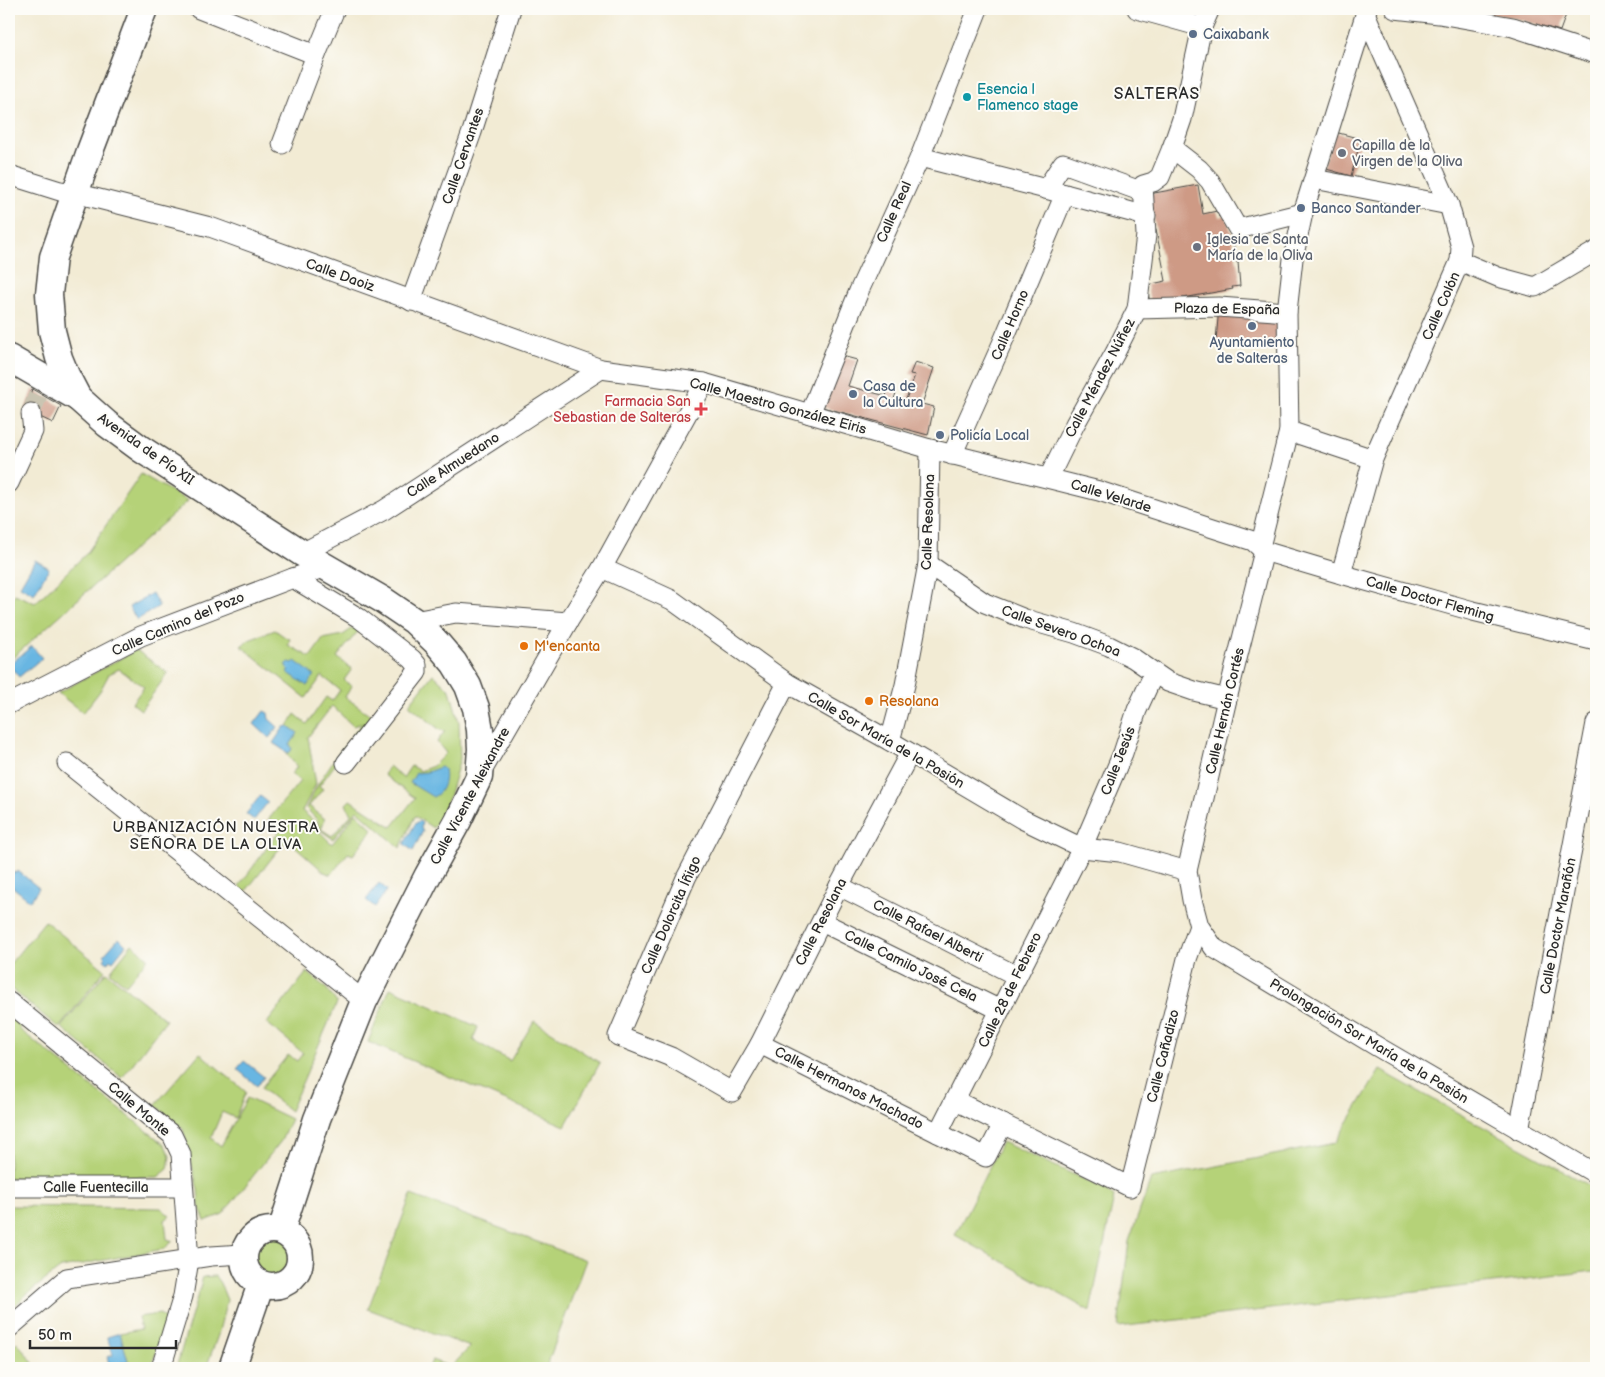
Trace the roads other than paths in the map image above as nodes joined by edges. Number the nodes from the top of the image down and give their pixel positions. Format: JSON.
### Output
{"nodes":[{"id":1,"x":144,"y":9,"type":"edge"},
{"id":2,"x":199,"y":9,"type":"edge"},
{"id":3,"x":335,"y":9,"type":"edge"},
{"id":4,"x":511,"y":9,"type":"edge"},
{"id":5,"x":978,"y":9,"type":"edge"},
{"id":6,"x":1138,"y":9,"type":"edge"},
{"id":7,"x":1210,"y":9,"type":"edge"},
{"id":8,"x":1395,"y":9,"type":"edge"},
{"id":9,"x":1366,"y":11,"type":"edge"},
{"id":10,"x":1202,"y":28,"type":"junction"},
{"id":11,"x":1596,"y":54,"type":"edge"},
{"id":12,"x":316,"y":55,"type":"junction"},
{"id":13,"x":282,"y":144,"type":"dead end"},
{"id":14,"x":1172,"y":148,"type":"junction"},
{"id":15,"x":920,"y":157,"type":"junction"},
{"id":16,"x":9,"y":176,"type":"edge"},
{"id":17,"x":1314,"y":178,"type":"junction"},
{"id":18,"x":1046,"y":189,"type":"junction"},
{"id":19,"x":1144,"y":192,"type":"junction"},
{"id":20,"x":75,"y":193,"type":"junction"},
{"id":21,"x":1064,"y":194,"type":"junction"},
{"id":22,"x":1450,"y":205,"type":"junction"},
{"id":23,"x":1303,"y":213,"type":"junction"},
{"id":24,"x":1146,"y":216,"type":"junction"},
{"id":25,"x":1596,"y":251,"type":"edge"},
{"id":26,"x":1460,"y":261,"type":"junction"},
{"id":27,"x":411,"y":301,"type":"junction"},
{"id":28,"x":1137,"y":309,"type":"junction"},
{"id":29,"x":1286,"y":312,"type":"junction"},
{"id":30,"x":9,"y":358,"type":"edge"},
{"id":31,"x":601,"y":369,"type":"junction"},
{"id":32,"x":704,"y":383,"type":"junction"},
{"id":33,"x":78,"y":398,"type":"junction"},
{"id":34,"x":31,"y":413,"type":"tunnel mouth"},
{"id":35,"x":810,"y":414,"type":"junction"},
{"id":36,"x":1289,"y":431,"type":"junction"},
{"id":37,"x":930,"y":449,"type":"junction"},
{"id":38,"x":952,"y":455,"type":"junction"},
{"id":39,"x":1373,"y":459,"type":"junction"},
{"id":40,"x":1048,"y":477,"type":"junction"},
{"id":41,"x":9,"y":483,"type":"edge"},
{"id":42,"x":1262,"y":549,"type":"junction"},
{"id":43,"x":302,"y":553,"type":"junction"},
{"id":44,"x":928,"y":564,"type":"junction"},
{"id":45,"x":326,"y":567,"type":"junction"},
{"id":46,"x":602,"y":568,"type":"junction"},
{"id":47,"x":1342,"y":574,"type":"junction"},
{"id":48,"x":293,"y":578,"type":"junction"},
{"id":49,"x":414,"y":621,"type":"junction"},
{"id":50,"x":568,"y":622,"type":"junction"},
{"id":51,"x":1596,"y":642,"type":"edge"},
{"id":52,"x":1154,"y":674,"type":"junction"},
{"id":53,"x":787,"y":683,"type":"junction"},
{"id":54,"x":1226,"y":699,"type":"junction"},
{"id":55,"x":9,"y":704,"type":"edge"},
{"id":56,"x":1596,"y":722,"type":"edge"},
{"id":57,"x":890,"y":741,"type":"junction"},
{"id":58,"x":910,"y":753,"type":"junction"},
{"id":59,"x":67,"y":762,"type":"dead end"},
{"id":60,"x":346,"y":763,"type":"dead end"},
{"id":61,"x":479,"y":777,"type":"junction"},
{"id":62,"x":1082,"y":848,"type":"junction"},
{"id":63,"x":1187,"y":871,"type":"junction"},
{"id":64,"x":839,"y":886,"type":"junction"},
{"id":65,"x":822,"y":922,"type":"junction"},
{"id":66,"x":1198,"y":926,"type":"junction"},
{"id":67,"x":1017,"y":976,"type":"junction"},
{"id":68,"x":364,"y":1001,"type":"junction"},
{"id":69,"x":9,"y":1002,"type":"edge"},
{"id":70,"x":1000,"y":1010,"type":"junction"},
{"id":71,"x":760,"y":1044,"type":"junction"},
{"id":72,"x":732,"y":1092,"type":"joint"},
{"id":73,"x":956,"y":1101,"type":"junction"},
{"id":74,"x":1003,"y":1124,"type":"junction"},
{"id":75,"x":1519,"y":1130,"type":"junction"},
{"id":76,"x":938,"y":1133,"type":"junction"},
{"id":77,"x":1596,"y":1174,"type":"edge"},
{"id":78,"x":9,"y":1187,"type":"edge"},
{"id":79,"x":183,"y":1187,"type":"junction"},
{"id":80,"x":281,"y":1232,"type":"junction"},
{"id":81,"x":244,"y":1254,"type":"junction"},
{"id":82,"x":189,"y":1260,"type":"junction"},
{"id":83,"x":261,"y":1284,"type":"junction"},
{"id":84,"x":9,"y":1328,"type":"edge"},
{"id":85,"x":161,"y":1368,"type":"edge"},
{"id":86,"x":232,"y":1368,"type":"edge"}],
"edges":[{"from":1,"to":20,"type":"main road","name":"Avenida de Pío XII"},
{"from":2,"to":12,"type":"street"},
{"from":3,"to":12,"type":"street"},
{"from":4,"to":27,"type":"street","name":"Calle Cervantes"},
{"from":5,"to":15,"type":"street","name":"Calle Real"},
{"from":6,"to":10,"type":"street"},
{"from":7,"to":10,"type":"street"},
{"from":8,"to":11,"type":"street"},
{"from":9,"to":17,"type":"street","name":"Plaza de España"},
{"from":9,"to":22,"type":"street","name":"Calle Colón"},
{"from":10,"to":14,"type":"street"},
{"from":12,"to":13,"type":"street"},
{"from":14,"to":19,"type":"street"},
{"from":14,"to":23,"type":"street"},
{"from":15,"to":18,"type":"street"},
{"from":15,"to":35,"type":"street","name":"Calle Real"},
{"from":16,"to":20,"type":"street","name":"Calle Daoiz"},
{"from":17,"to":22,"type":"street"},
{"from":17,"to":23,"type":"street","name":"Plaza de España"},
{"from":18,"to":19,"type":"street"},
{"from":18,"to":21,"type":"street"},
{"from":19,"to":24,"type":"street","name":"Calle Méndez Núñez"},
{"from":20,"to":27,"type":"street","name":"Calle Daoiz"},
{"from":20,"to":33,"type":"main road","name":"Avenida de Pío XII"},
{"from":21,"to":24,"type":"street"},
{"from":21,"to":38,"type":"street","name":"Calle Horno"},
{"from":22,"to":26,"type":"street","name":"Calle Colón"},
{"from":23,"to":29,"type":"street","name":"Plaza de España"},
{"from":24,"to":28,"type":"street","name":"Calle Méndez Núñez"},
{"from":25,"to":26,"type":"street"},
{"from":26,"to":39,"type":"street","name":"Calle Colón"},
{"from":27,"to":31,"type":"street","name":"Calle Daoiz"},
{"from":28,"to":29,"type":"street","name":"Plaza de España"},
{"from":28,"to":40,"type":"street","name":"Calle Méndez Núñez"},
{"from":29,"to":36,"type":"street","name":"Calle Hernán Cortés"},
{"from":30,"to":33,"type":"main road"},
{"from":31,"to":32,"type":"street","name":"Calle Maestro González Eiris"},
{"from":31,"to":43,"type":"street","name":"Calle Almuedano"},
{"from":32,"to":35,"type":"street","name":"Calle Maestro González Eiris"},
{"from":32,"to":46,"type":"street","name":"Calle Vicente Aleixandre"},
{"from":33,"to":43,"type":"main road","name":"Avenida de Pío XII"},
{"from":34,"to":41,"type":"street"},
{"from":35,"to":37,"type":"street","name":"Calle Maestro González Eiris"},
{"from":36,"to":39,"type":"street"},
{"from":36,"to":42,"type":"street","name":"Calle Hernán Cortés"},
{"from":37,"to":38,"type":"street","name":"Calle Maestro González Eiris"},
{"from":37,"to":44,"type":"street","name":"Calle Resolana"},
{"from":38,"to":40,"type":"street","name":"Calle Velarde"},
{"from":39,"to":47,"type":"street","name":"Calle Colón"},
{"from":40,"to":42,"type":"street","name":"Calle Velarde"},
{"from":42,"to":47,"type":"street","name":"Calle Doctor Fleming"},
{"from":42,"to":54,"type":"street","name":"Calle Hernán Cortés"},
{"from":43,"to":45,"type":"main road","name":"Avenida de Pío XII"},
{"from":44,"to":52,"type":"street","name":"Calle Severo Ochoa"},
{"from":44,"to":57,"type":"street","name":"Calle Resolana"},
{"from":45,"to":48,"type":"street","name":"Calle Camino del Pozo"},
{"from":45,"to":49,"type":"main road","name":"Avenida de Pío XII"},
{"from":46,"to":50,"type":"street","name":"Calle Vicente Aleixandre"},
{"from":46,"to":53,"type":"street","name":"Calle Sor María de la Pasión"},
{"from":47,"to":51,"type":"street","name":"Calle Doctor Fleming"},
{"from":48,"to":55,"type":"street","name":"Calle Camino del Pozo"},
{"from":48,"to":60,"type":"street"},
{"from":49,"to":50,"type":"street"},
{"from":49,"to":61,"type":"main road","name":"Avenida de Pío XII"},
{"from":50,"to":61,"type":"street","name":"Calle Vicente Aleixandre"},
{"from":52,"to":54,"type":"street","name":"Calle Severo Ochoa"},
{"from":52,"to":62,"type":"street","name":"Calle Jesús"},
{"from":53,"to":57,"type":"street","name":"Calle Sor María de la Pasión"},
{"from":53,"to":72,"type":"street","name":"Calle Dolorcita Íñigo"},
{"from":54,"to":63,"type":"street","name":"Calle Hernán Cortés"},
{"from":56,"to":75,"type":"street","name":"Calle Doctor Marañón"},
{"from":57,"to":58,"type":"street","name":"Calle Sor María de la Pasión"},
{"from":58,"to":62,"type":"street","name":"Calle Sor María de la Pasión"},
{"from":58,"to":64,"type":"street","name":"Calle Resolana"},
{"from":59,"to":68,"type":"street"},
{"from":61,"to":68,"type":"main road","name":"Calle Vicente Aleixandre"},
{"from":62,"to":63,"type":"street","name":"Calle Sor María de la Pasión"},
{"from":62,"to":67,"type":"street","name":"Calle 28 de Febrero"},
{"from":63,"to":66,"type":"street","name":"Prolongación Sor María de la Pasión"},
{"from":64,"to":65,"type":"street","name":"Calle Resolana"},
{"from":64,"to":67,"type":"street","name":"Calle Rafael Alberti"},
{"from":65,"to":70,"type":"street","name":"Calle Camilo José Cela"},
{"from":65,"to":71,"type":"street","name":"Calle Resolana"},
{"from":66,"to":74,"type":"street","name":"Calle Cañadizo"},
{"from":66,"to":75,"type":"street","name":"Prolongación Sor María de la Pasión"},
{"from":67,"to":70,"type":"street","name":"Calle 28 de Febrero"},
{"from":68,"to":80,"type":"main road","name":"Calle Vicente Aleixandre"},
{"from":69,"to":79,"type":"street","name":"Calle Monte"},
{"from":70,"to":73,"type":"street","name":"Calle 28 de Febrero"},
{"from":71,"to":72,"type":"street","name":"Calle Resolana"},
{"from":71,"to":76,"type":"street","name":"Calle Hermanos Machado"},
{"from":73,"to":74,"type":"street"},
{"from":73,"to":76,"type":"street","name":"Calle 28 de Febrero"},
{"from":74,"to":76,"type":"street","name":"Calle Hermanos Machado"},
{"from":75,"to":77,"type":"street","name":"Prolongación Sor María de la Pasión"},
{"from":78,"to":79,"type":"street","name":"Calle Fuentecilla"},
{"from":79,"to":82,"type":"street","name":"Calle Monte"},
{"from":80,"to":81,"type":"main road"},
{"from":80,"to":83,"type":"main road"},
{"from":81,"to":82,"type":"street"},
{"from":81,"to":83,"type":"main road"},
{"from":82,"to":84,"type":"street"},
{"from":82,"to":85,"type":"street","name":"Calle Monte"},
{"from":83,"to":86,"type":"main road"}]}
